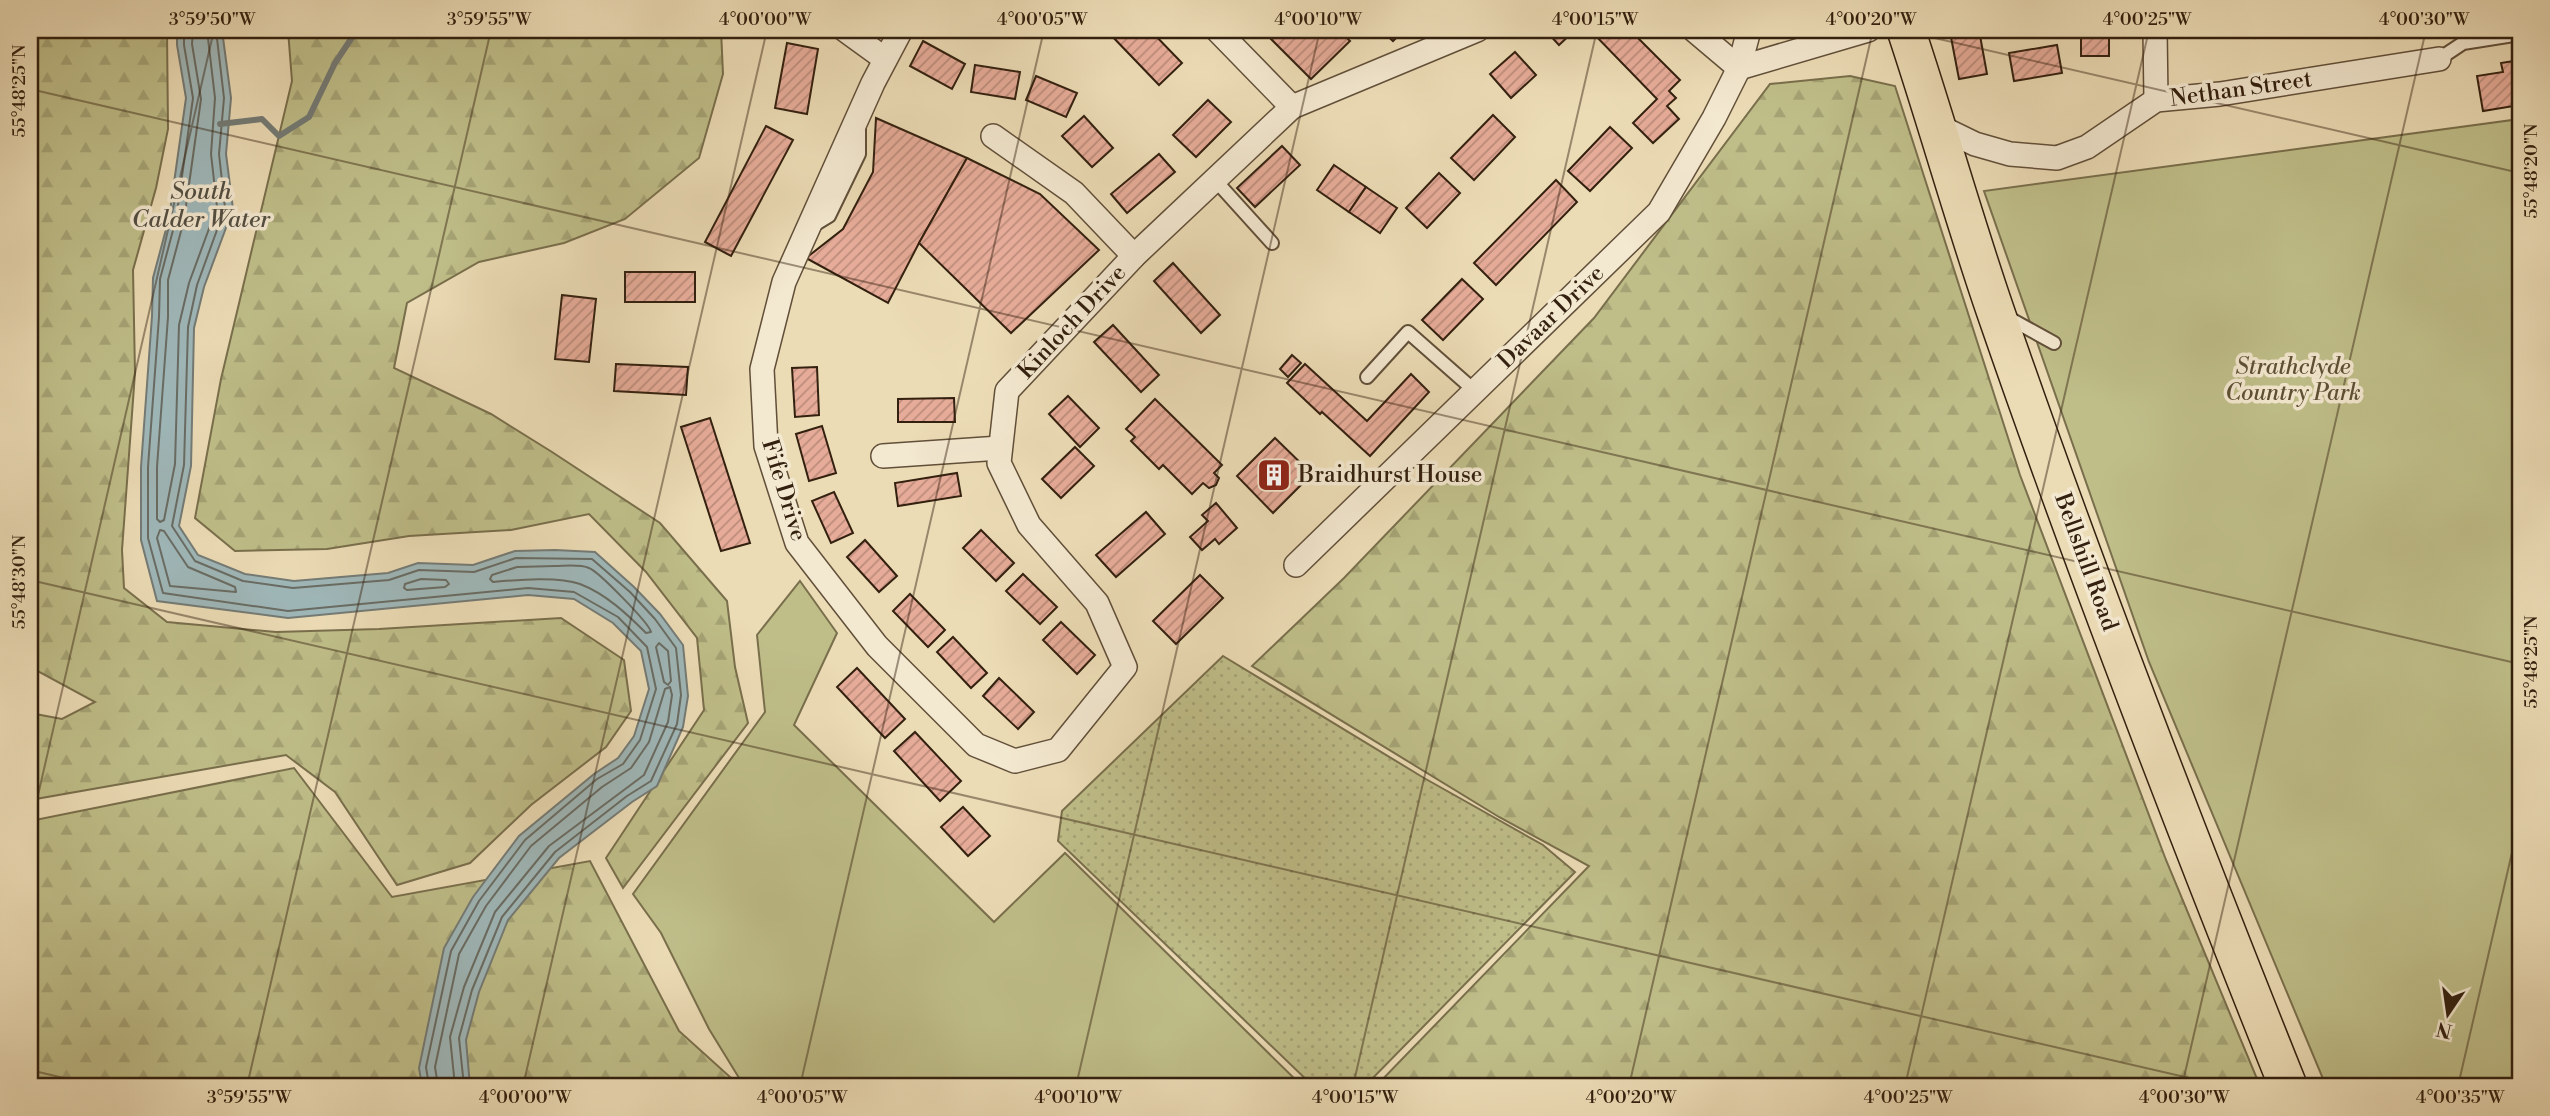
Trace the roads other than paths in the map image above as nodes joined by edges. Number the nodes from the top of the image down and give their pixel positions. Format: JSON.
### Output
{"nodes":[{"id":1,"x":845,"y":30,"type":"edge"},
{"id":2,"x":901,"y":30,"type":"edge"},
{"id":3,"x":1217,"y":30,"type":"edge"},
{"id":4,"x":1477,"y":30,"type":"edge"},
{"id":5,"x":1694,"y":30,"type":"edge"},
{"id":6,"x":1749,"y":30,"type":"edge"},
{"id":7,"x":1868,"y":30,"type":"edge"},
{"id":8,"x":1906,"y":30,"type":"edge"},
{"id":9,"x":2155,"y":30,"type":"edge"},
{"id":10,"x":2460,"y":30,"type":"edge"},
{"id":11,"x":2520,"y":34,"type":"edge"},
{"id":12,"x":2463,"y":43,"type":"junction"},
{"id":13,"x":886,"y":59,"type":"junction"},
{"id":14,"x":2439,"y":59,"type":"joint"},
{"id":15,"x":1739,"y":68,"type":"junction"},
{"id":16,"x":2156,"y":100,"type":"junction"},
{"id":17,"x":1292,"y":107,"type":"junction"},
{"id":18,"x":1938,"y":126,"type":"junction"},
{"id":19,"x":993,"y":136,"type":"dead end"},
{"id":20,"x":1215,"y":180,"type":"junction"},
{"id":21,"x":1272,"y":243,"type":"dead end"},
{"id":22,"x":1134,"y":256,"type":"junction"},
{"id":23,"x":1995,"y":311,"type":"junction"},
{"id":24,"x":2054,"y":342,"type":"dead end"},
{"id":25,"x":1367,"y":377,"type":"dead end"},
{"id":26,"x":1475,"y":391,"type":"junction"},
{"id":27,"x":1000,"y":448,"type":"junction"},
{"id":28,"x":883,"y":456,"type":"dead end"},
{"id":29,"x":1296,"y":565,"type":"dead end"},
{"id":30,"x":976,"y":745,"type":"joint"},
{"id":31,"x":2288,"y":1086,"type":"edge"}],
"edges":[{"from":1,"to":13,"type":"street"},
{"from":2,"to":13,"type":"street","name":"Fife Drive"},
{"from":3,"to":17,"type":"street"},
{"from":4,"to":17,"type":"street"},
{"from":5,"to":15,"type":"street"},
{"from":6,"to":15,"type":"street","name":"Davaar Drive"},
{"from":7,"to":15,"type":"street"},
{"from":8,"to":18,"type":"main road","name":"Bellshill Road"},
{"from":9,"to":16,"type":"street"},
{"from":10,"to":12,"type":"lane"},
{"from":11,"to":12,"type":"lane"},
{"from":12,"to":14,"type":"lane"},
{"from":13,"to":30,"type":"street","name":"Fife Drive"},
{"from":14,"to":16,"type":"street","name":"Nethan Street"},
{"from":15,"to":26,"type":"street","name":"Davaar Drive"},
{"from":16,"to":18,"type":"street","name":"Nethan Street"},
{"from":17,"to":20,"type":"street","name":"Kinloch Drive"},
{"from":18,"to":23,"type":"main road","name":"Bellshill Road"},
{"from":19,"to":22,"type":"street"},
{"from":20,"to":21,"type":"lane"},
{"from":20,"to":22,"type":"street","name":"Kinloch Drive"},
{"from":22,"to":27,"type":"street","name":"Kinloch Drive"},
{"from":23,"to":24,"type":"lane"},
{"from":23,"to":31,"type":"main road","name":"Bellshill Road"},
{"from":25,"to":26,"type":"lane"},
{"from":26,"to":29,"type":"street","name":"Davaar Drive"},
{"from":27,"to":28,"type":"street"},
{"from":27,"to":30,"type":"street","name":"Kinloch Drive"}]}
